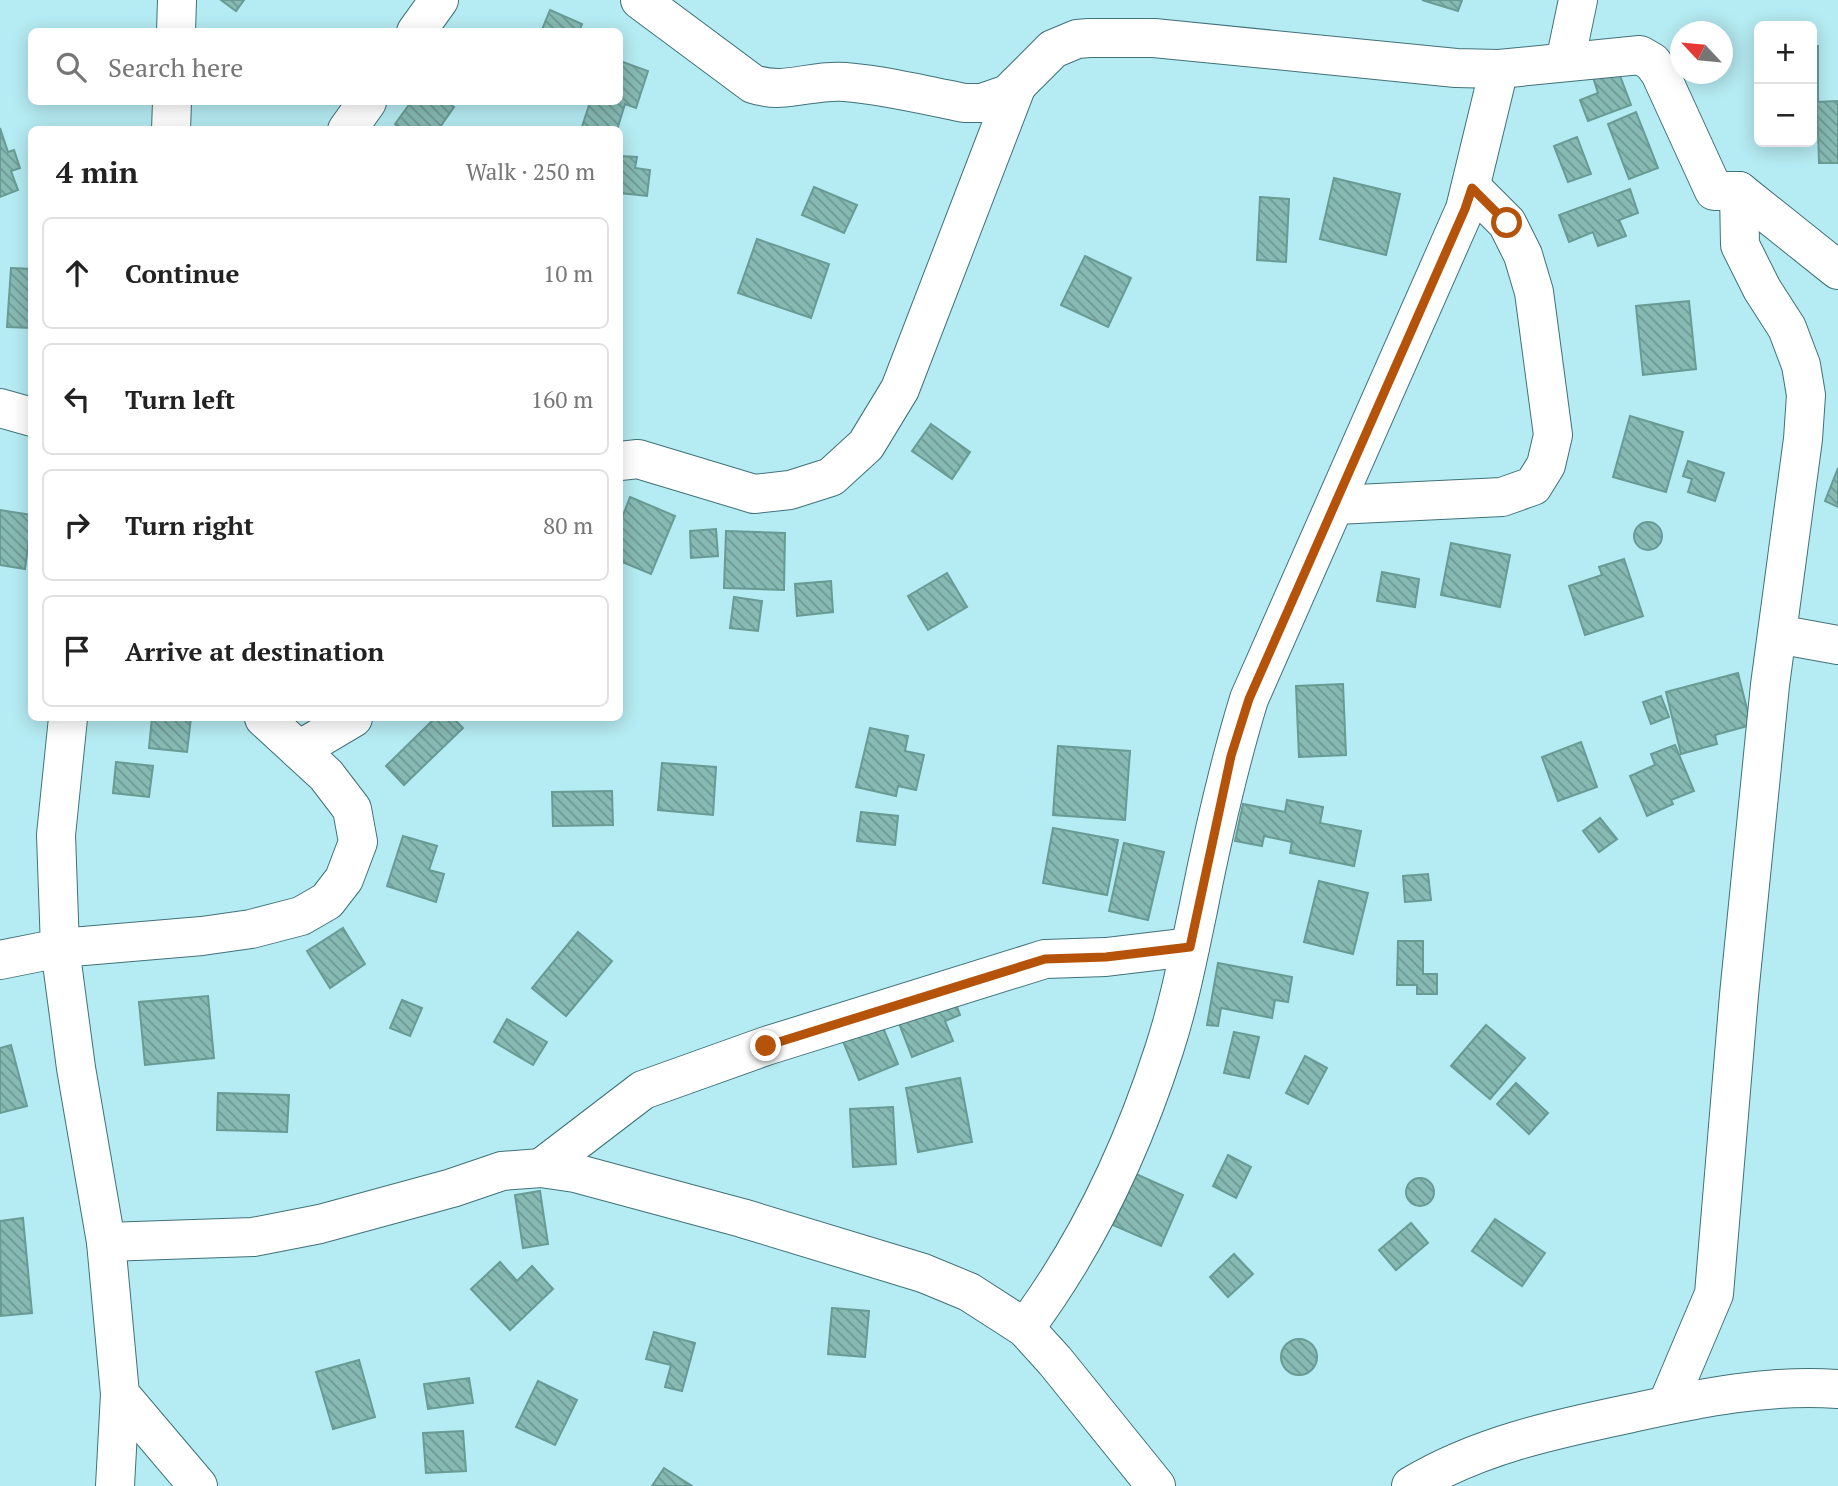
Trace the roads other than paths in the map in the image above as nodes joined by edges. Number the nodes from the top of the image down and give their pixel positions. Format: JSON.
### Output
{"nodes":[{"id":1,"x":177,"y":0,"type":"edge"},
{"id":2,"x":439,"y":0,"type":"edge"},
{"id":3,"x":640,"y":0,"type":"edge"},
{"id":4,"x":1578,"y":0,"type":"edge"},
{"id":5,"x":176,"y":28,"type":"edge"},
{"id":6,"x":419,"y":28,"type":"edge"},
{"id":7,"x":1565,"y":62,"type":"junction"},
{"id":8,"x":1499,"y":69,"type":"junction"},
{"id":9,"x":1017,"y":85,"type":"junction"},
{"id":10,"x":172,"y":105,"type":"edge"},
{"id":11,"x":365,"y":105,"type":"edge"},
{"id":12,"x":171,"y":126,"type":"edge"},
{"id":13,"x":350,"y":126,"type":"edge"},
{"id":14,"x":1472,"y":188,"type":"junction"},
{"id":15,"x":1739,"y":191,"type":"junction"},
{"id":16,"x":1838,"y":270,"type":"edge"},
{"id":17,"x":0,"y":408,"type":"edge"},
{"id":18,"x":28,"y":416,"type":"edge"},
{"id":19,"x":623,"y":461,"type":"edge"},
{"id":20,"x":1336,"y":505,"type":"junction"},
{"id":21,"x":1777,"y":634,"type":"junction"},
{"id":22,"x":1838,"y":645,"type":"edge"},
{"id":23,"x":68,"y":721,"type":"edge"},
{"id":24,"x":267,"y":721,"type":"edge"},
{"id":25,"x":348,"y":721,"type":"edge"},
{"id":26,"x":299,"y":750,"type":"junction"},
{"id":27,"x":1190,"y":947,"type":"junction"},
{"id":28,"x":60,"y":948,"type":"junction"},
{"id":29,"x":8,"y":949,"type":"edge"},
{"id":30,"x":541,"y":1168,"type":"junction"},
{"id":31,"x":106,"y":1242,"type":"junction"},
{"id":32,"x":1025,"y":1328,"type":"junction"},
{"id":33,"x":1838,"y":1389,"type":"edge"},
{"id":34,"x":120,"y":1394,"type":"junction"},
{"id":35,"x":1667,"y":1405,"type":"junction"},
{"id":36,"x":115,"y":1486,"type":"edge"},
{"id":37,"x":198,"y":1486,"type":"edge"},
{"id":38,"x":1156,"y":1486,"type":"edge"},
{"id":39,"x":1411,"y":1486,"type":"edge"}],
"edges":[{"from":1,"to":5,"type":"street"},
{"from":2,"to":6,"type":"street"},
{"from":3,"to":9,"type":"street"},
{"from":4,"to":7,"type":"street"},
{"from":7,"to":8,"type":"street"},
{"from":7,"to":15,"type":"street"},
{"from":8,"to":9,"type":"street"},
{"from":8,"to":14,"type":"street"},
{"from":9,"to":19,"type":"street"},
{"from":10,"to":12,"type":"street"},
{"from":11,"to":13,"type":"street"},
{"from":14,"to":20,"type":"street"},
{"from":14,"to":20,"type":"street"},
{"from":15,"to":16,"type":"street"},
{"from":15,"to":21,"type":"street"},
{"from":17,"to":18,"type":"street"},
{"from":20,"to":27,"type":"street"},
{"from":21,"to":22,"type":"street"},
{"from":21,"to":35,"type":"street"},
{"from":23,"to":28,"type":"street"},
{"from":24,"to":26,"type":"street"},
{"from":25,"to":26,"type":"street"},
{"from":26,"to":28,"type":"street"},
{"from":27,"to":30,"type":"street"},
{"from":27,"to":32,"type":"street"},
{"from":28,"to":29,"type":"street"},
{"from":28,"to":31,"type":"street"},
{"from":30,"to":31,"type":"street"},
{"from":30,"to":32,"type":"street"},
{"from":31,"to":34,"type":"street"},
{"from":32,"to":38,"type":"street"},
{"from":33,"to":35,"type":"street"},
{"from":34,"to":36,"type":"street"},
{"from":34,"to":37,"type":"street"},
{"from":35,"to":39,"type":"street"}]}
